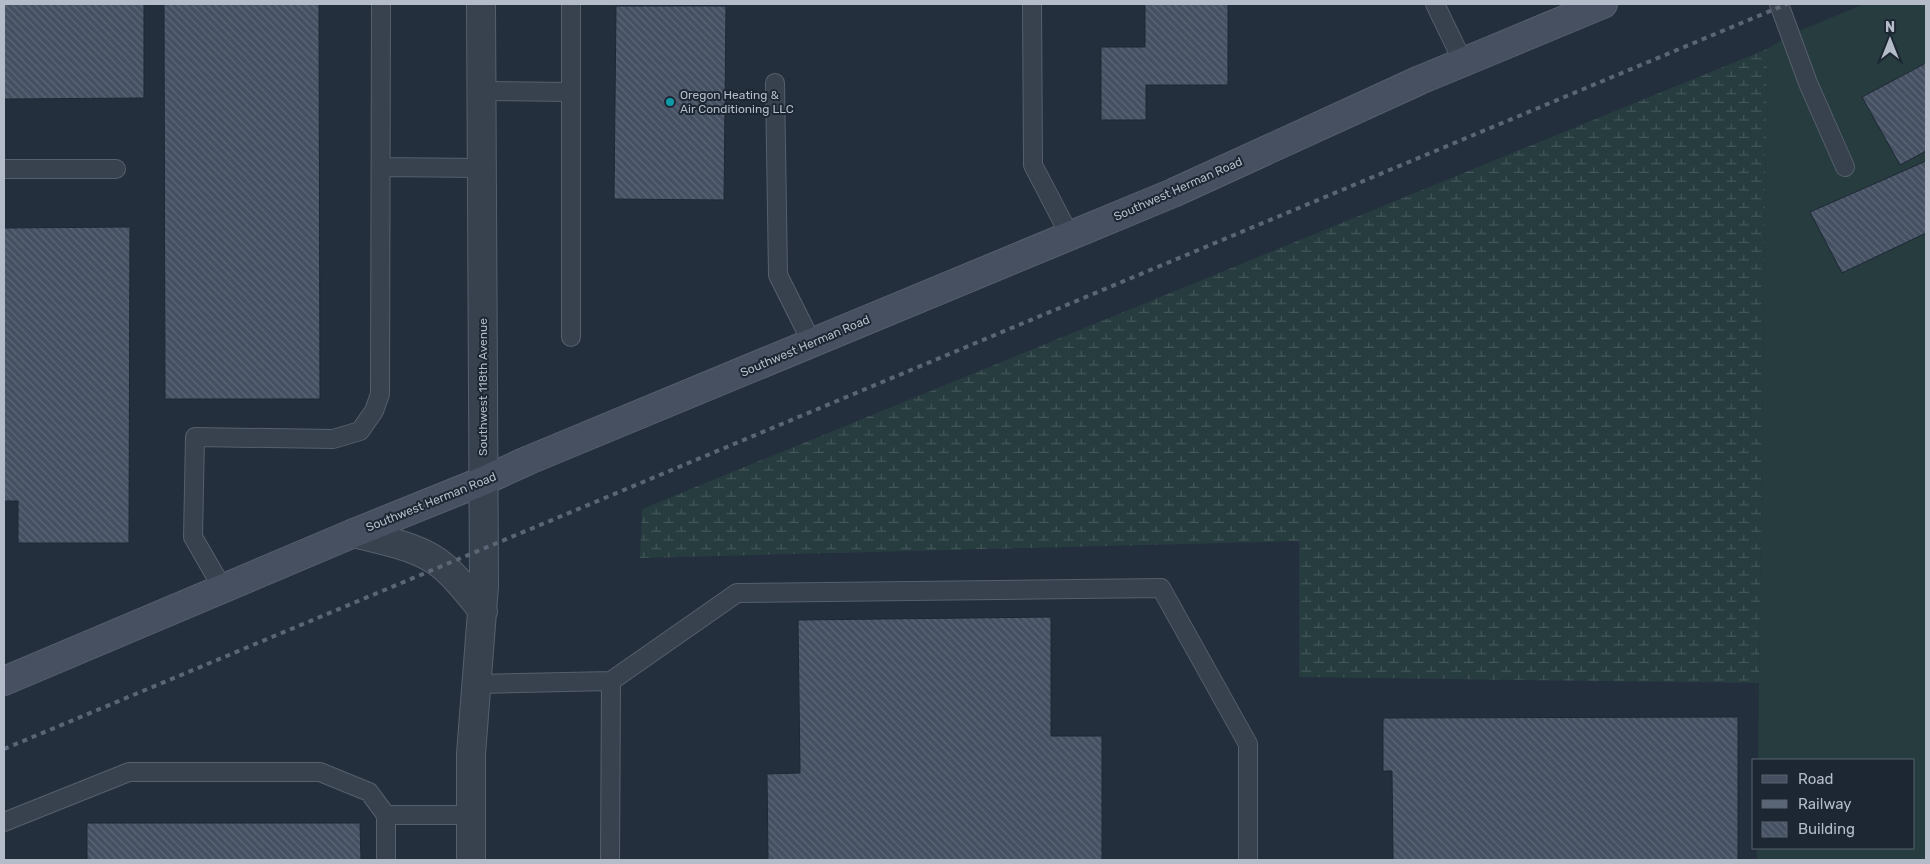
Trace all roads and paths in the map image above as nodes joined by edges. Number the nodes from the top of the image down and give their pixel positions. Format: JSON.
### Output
{"nodes":[{"id":1,"x":381,"y":4,"type":"edge"},
{"id":2,"x":481,"y":4,"type":"edge"},
{"id":3,"x":571,"y":4,"type":"edge"},
{"id":4,"x":1032,"y":4,"type":"edge"},
{"id":5,"x":1435,"y":4,"type":"edge"},
{"id":6,"x":1603,"y":4,"type":"edge"},
{"id":7,"x":1780,"y":4,"type":"edge"},
{"id":8,"x":1463,"y":62,"type":"junction"},
{"id":9,"x":775,"y":83,"type":"dead end"},
{"id":10,"x":481,"y":91,"type":"junction"},
{"id":11,"x":571,"y":92,"type":"junction"},
{"id":12,"x":381,"y":167,"type":"junction"},
{"id":13,"x":1845,"y":167,"type":"dead end"},
{"id":14,"x":482,"y":168,"type":"junction"},
{"id":15,"x":4,"y":169,"type":"edge"},
{"id":16,"x":116,"y":169,"type":"dead end"},
{"id":17,"x":1070,"y":236,"type":"junction"},
{"id":18,"x":571,"y":337,"type":"dead end"},
{"id":19,"x":812,"y":343,"type":"junction"},
{"id":20,"x":483,"y":481,"type":"junction"},
{"id":21,"x":354,"y":533,"type":"junction"},
{"id":22,"x":223,"y":589,"type":"junction"},
{"id":23,"x":483,"y":611,"type":"junction"},
{"id":24,"x":4,"y":681,"type":"edge"},
{"id":25,"x":611,"y":681,"type":"junction"},
{"id":26,"x":477,"y":684,"type":"junction"},
{"id":27,"x":386,"y":815,"type":"junction"},
{"id":28,"x":471,"y":815,"type":"junction"},
{"id":29,"x":4,"y":822,"type":"edge"},
{"id":30,"x":386,"y":860,"type":"edge"},
{"id":31,"x":471,"y":860,"type":"edge"},
{"id":32,"x":610,"y":860,"type":"edge"},
{"id":33,"x":1248,"y":860,"type":"edge"}],
"edges":[{"from":1,"to":12,"type":"lane"},
{"from":2,"to":10,"type":"street","name":"Southwest 118th Avenue"},
{"from":3,"to":11,"type":"lane"},
{"from":4,"to":17,"type":"lane"},
{"from":5,"to":8,"type":"lane"},
{"from":6,"to":8,"type":"main road","name":"Southwest Herman Road"},
{"from":7,"to":13,"type":"lane"},
{"from":8,"to":17,"type":"main road","name":"Southwest Herman Road"},
{"from":9,"to":19,"type":"lane"},
{"from":10,"to":11,"type":"lane"},
{"from":10,"to":14,"type":"street","name":"Southwest 118th Avenue"},
{"from":11,"to":18,"type":"lane"},
{"from":12,"to":14,"type":"lane"},
{"from":12,"to":22,"type":"lane"},
{"from":14,"to":20,"type":"street","name":"Southwest 118th Avenue"},
{"from":15,"to":16,"type":"lane"},
{"from":17,"to":19,"type":"main road","name":"Southwest Herman Road"},
{"from":19,"to":20,"type":"main road","name":"Southwest Herman Road"},
{"from":20,"to":21,"type":"main road","name":"Southwest Herman Road"},
{"from":20,"to":23,"type":"street","name":"Southwest 118th Avenue"},
{"from":21,"to":22,"type":"main road","name":"Southwest Herman Road"},
{"from":21,"to":23,"type":"street"},
{"from":22,"to":24,"type":"main road","name":"Southwest Herman Road"},
{"from":23,"to":26,"type":"street","name":"Southwest 118th Avenue"},
{"from":25,"to":26,"type":"lane"},
{"from":25,"to":32,"type":"lane"},
{"from":25,"to":33,"type":"lane"},
{"from":26,"to":28,"type":"street","name":"Southwest 118th Avenue"},
{"from":27,"to":28,"type":"lane"},
{"from":27,"to":29,"type":"lane"},
{"from":27,"to":30,"type":"lane"},
{"from":28,"to":31,"type":"street","name":"Southwest 118th Avenue"}]}
